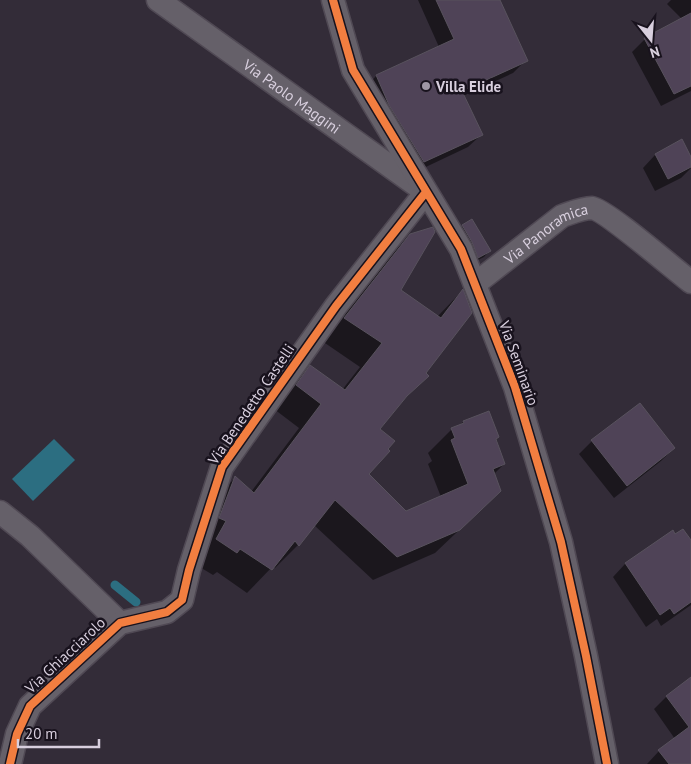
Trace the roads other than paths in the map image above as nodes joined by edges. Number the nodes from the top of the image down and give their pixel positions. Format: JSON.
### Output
{"nodes":[{"id":1,"x":158,"y":0,"type":"edge"},
{"id":2,"x":333,"y":0,"type":"edge"},
{"id":3,"x":426,"y":192,"type":"junction"},
{"id":4,"x":691,"y":282,"type":"edge"},
{"id":5,"x":475,"y":284,"type":"junction"},
{"id":6,"x":0,"y":512,"type":"edge"},
{"id":7,"x":120,"y":623,"type":"junction"},
{"id":8,"x":10,"y":764,"type":"edge"},
{"id":9,"x":608,"y":764,"type":"edge"}],
"edges":[{"from":1,"to":3,"type":"street","name":"Via Paolo Maggini"},
{"from":2,"to":3,"type":"street","name":"Via Seminario"},
{"from":3,"to":5,"type":"street","name":"Via Seminario"},
{"from":3,"to":7,"type":"street","name":"Via Benedetto Castelli"},
{"from":4,"to":5,"type":"street","name":"Via Panoramica"},
{"from":5,"to":9,"type":"street","name":"Via Seminario"},
{"from":6,"to":7,"type":"street"},
{"from":7,"to":8,"type":"street","name":"Via Ghiacciarolo"}]}
